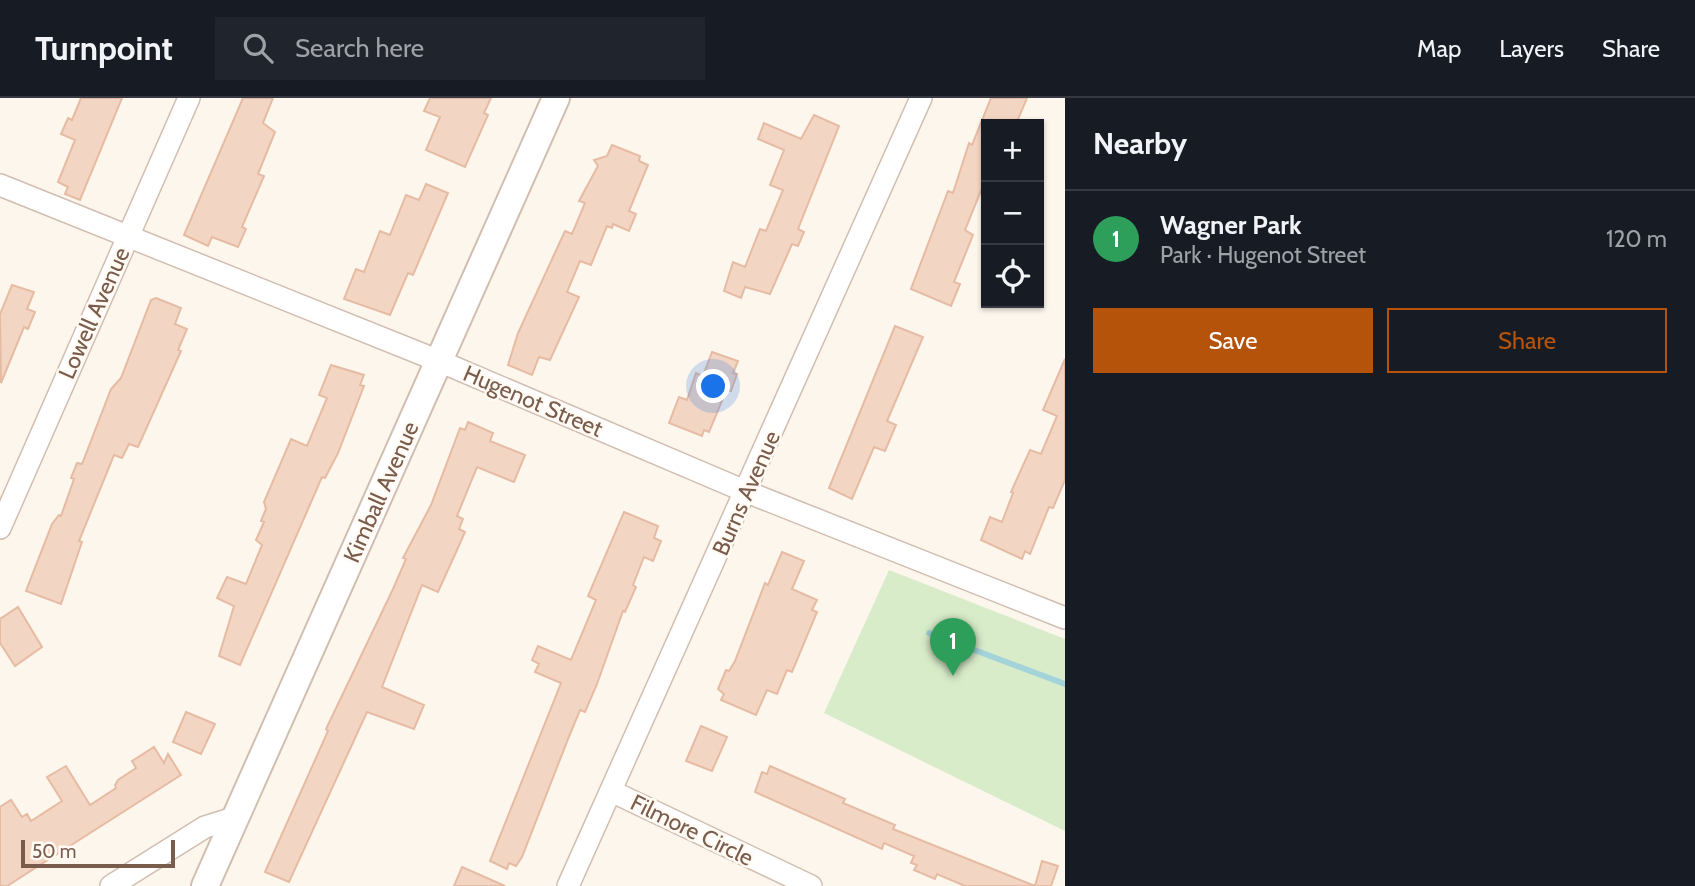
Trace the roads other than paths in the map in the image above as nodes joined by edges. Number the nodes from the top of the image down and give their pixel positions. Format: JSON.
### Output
{"nodes":[{"id":1,"x":189,"y":98,"type":"edge"},
{"id":2,"x":556,"y":98,"type":"edge"},
{"id":3,"x":921,"y":98,"type":"edge"},
{"id":4,"x":0,"y":185,"type":"edge"},
{"id":5,"x":127,"y":238,"type":"junction"},
{"id":6,"x":439,"y":361,"type":"junction"},
{"id":7,"x":747,"y":492,"type":"junction"},
{"id":8,"x":0,"y":528,"type":"edge"},
{"id":9,"x":1064,"y":614,"type":"edge"},
{"id":10,"x":611,"y":791,"type":"junction"},
{"id":11,"x":237,"y":817,"type":"junction"},
{"id":12,"x":111,"y":886,"type":"edge"},
{"id":13,"x":205,"y":886,"type":"edge"},
{"id":14,"x":568,"y":886,"type":"edge"},
{"id":15,"x":811,"y":886,"type":"edge"}],
"edges":[{"from":1,"to":5,"type":"street","name":"Lowell Avenue"},
{"from":2,"to":6,"type":"street","name":"Kimball Avenue"},
{"from":3,"to":7,"type":"street","name":"Burns Avenue"},
{"from":4,"to":5,"type":"street","name":"Hugenot Street"},
{"from":5,"to":6,"type":"street","name":"Hugenot Street"},
{"from":5,"to":8,"type":"street","name":"Lowell Avenue"},
{"from":6,"to":7,"type":"street","name":"Hugenot Street"},
{"from":6,"to":11,"type":"street","name":"Kimball Avenue"},
{"from":7,"to":9,"type":"street","name":"Hugenot Street"},
{"from":7,"to":10,"type":"street","name":"Burns Avenue"},
{"from":10,"to":14,"type":"street","name":"Burns Avenue"},
{"from":10,"to":15,"type":"street","name":"Filmore Circle"},
{"from":11,"to":12,"type":"street"},
{"from":11,"to":13,"type":"street","name":"Kimball Avenue"}]}
